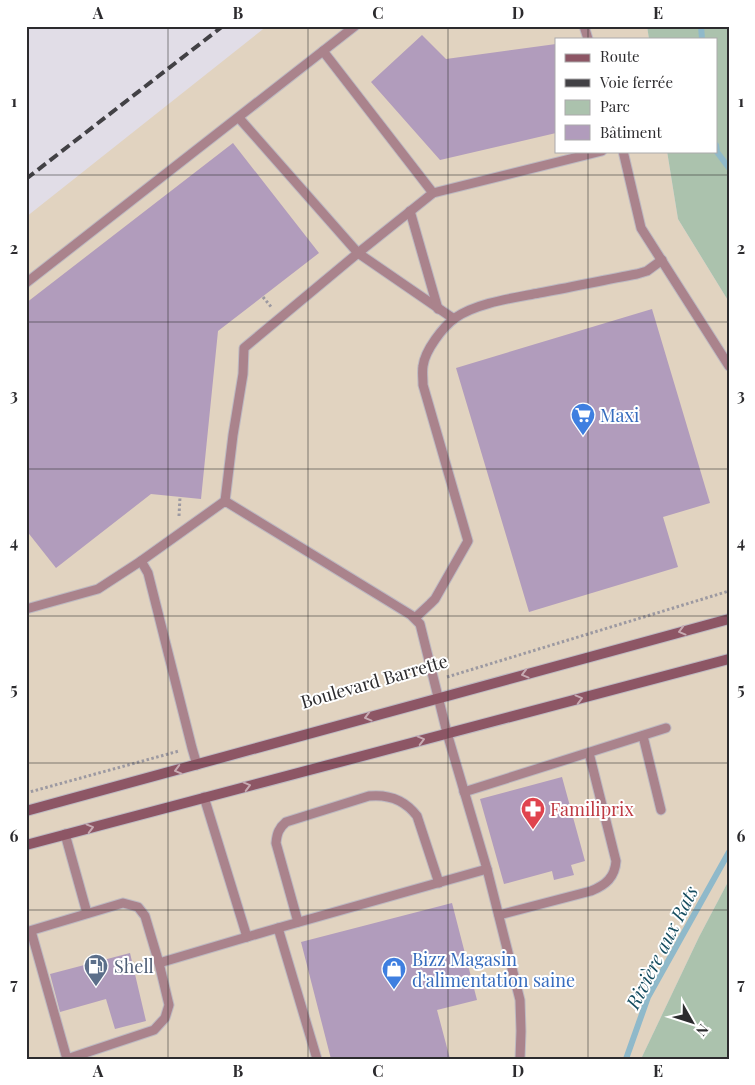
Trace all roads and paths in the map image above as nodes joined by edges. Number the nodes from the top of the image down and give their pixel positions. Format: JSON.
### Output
{"nodes":[{"id":1,"x":355,"y":26,"type":"edge"},
{"id":2,"x":584,"y":26,"type":"edge"},
{"id":3,"x":588,"y":38,"type":"edge"},
{"id":4,"x":323,"y":52,"type":"junction"},
{"id":5,"x":238,"y":118,"type":"junction"},
{"id":6,"x":598,"y":152,"type":"edge"},
{"id":7,"x":623,"y":152,"type":"edge"},
{"id":8,"x":433,"y":193,"type":"junction"},
{"id":9,"x":410,"y":211,"type":"junction"},
{"id":10,"x":358,"y":253,"type":"junction"},
{"id":11,"x":662,"y":260,"type":"junction"},
{"id":12,"x":26,"y":283,"type":"edge"},
{"id":13,"x":438,"y":309,"type":"junction"},
{"id":14,"x":454,"y":319,"type":"junction"},
{"id":15,"x":729,"y":366,"type":"edge"},
{"id":16,"x":225,"y":501,"type":"junction"},
{"id":17,"x":142,"y":561,"type":"junction"},
{"id":18,"x":729,"y":591,"type":"edge"},
{"id":19,"x":26,"y":608,"type":"edge"},
{"id":20,"x":415,"y":618,"type":"junction"},
{"id":21,"x":729,"y":618,"type":"edge"},
{"id":22,"x":729,"y":659,"type":"edge"},
{"id":23,"x":433,"y":681,"type":"junction"},
{"id":24,"x":438,"y":698,"type":"junction"},
{"id":25,"x":666,"y":728,"type":"dead end"},
{"id":26,"x":447,"y":733,"type":"junction"},
{"id":27,"x":643,"y":736,"type":"junction"},
{"id":28,"x":192,"y":748,"type":"junction"},
{"id":29,"x":589,"y":753,"type":"junction"},
{"id":30,"x":197,"y":765,"type":"junction"},
{"id":31,"x":464,"y":792,"type":"junction"},
{"id":32,"x":26,"y":793,"type":"edge"},
{"id":33,"x":204,"y":798,"type":"junction"},
{"id":34,"x":661,"y":810,"type":"dead end"},
{"id":35,"x":26,"y":811,"type":"edge"},
{"id":36,"x":65,"y":834,"type":"junction"},
{"id":37,"x":26,"y":845,"type":"edge"},
{"id":38,"x":488,"y":869,"type":"junction"},
{"id":39,"x":439,"y":883,"type":"junction"},
{"id":40,"x":87,"y":913,"type":"junction"},
{"id":41,"x":499,"y":915,"type":"junction"},
{"id":42,"x":298,"y":922,"type":"junction"},
{"id":43,"x":278,"y":928,"type":"junction"},
{"id":44,"x":28,"y":931,"type":"edge"},
{"id":45,"x":247,"y":937,"type":"junction"},
{"id":46,"x":159,"y":962,"type":"junction"},
{"id":47,"x":67,"y":1059,"type":"edge"},
{"id":48,"x":317,"y":1059,"type":"edge"},
{"id":49,"x":520,"y":1059,"type":"edge"}],
"edges":[{"from":1,"to":4,"type":"lane"},
{"from":2,"to":3,"type":"lane"},
{"from":4,"to":5,"type":"lane"},
{"from":4,"to":8,"type":"lane"},
{"from":5,"to":10,"type":"lane"},
{"from":5,"to":12,"type":"lane"},
{"from":6,"to":8,"type":"lane"},
{"from":7,"to":11,"type":"lane"},
{"from":8,"to":9,"type":"lane"},
{"from":9,"to":10,"type":"lane"},
{"from":9,"to":13,"type":"lane"},
{"from":10,"to":13,"type":"lane"},
{"from":10,"to":16,"type":"lane"},
{"from":11,"to":14,"type":"lane"},
{"from":11,"to":15,"type":"lane"},
{"from":13,"to":14,"type":"lane"},
{"from":14,"to":20,"type":"lane"},
{"from":16,"to":17,"type":"lane"},
{"from":16,"to":20,"type":"lane"},
{"from":17,"to":19,"type":"lane"},
{"from":17,"to":28,"type":"lane"},
{"from":18,"to":23,"type":"path","name":"Boulevard Barrette"},
{"from":20,"to":23,"type":"lane"},
{"from":21,"to":24,"type":"main road","name":"Boulevard Barrette","one_way":true},
{"from":26,"to":22,"type":"main road","one_way":true},
{"from":23,"to":24,"type":"lane"},
{"from":24,"to":26,"type":"lane"},
{"from":24,"to":30,"type":"main road","name":"Boulevard Barrette","one_way":true},
{"from":25,"to":27,"type":"lane"},
{"from":26,"to":31,"type":"lane"},
{"from":33,"to":26,"type":"main road","one_way":true},
{"from":27,"to":29,"type":"lane"},
{"from":27,"to":34,"type":"lane"},
{"from":28,"to":30,"type":"lane"},
{"from":28,"to":32,"type":"path"},
{"from":29,"to":31,"type":"lane"},
{"from":29,"to":41,"type":"lane"},
{"from":30,"to":35,"type":"main road","name":"Boulevard Barrette","one_way":true},
{"from":31,"to":38,"type":"lane"},
{"from":36,"to":33,"type":"main road","one_way":true},
{"from":33,"to":45,"type":"lane"},
{"from":36,"to":37,"type":"main road"},
{"from":36,"to":40,"type":"lane"},
{"from":38,"to":39,"type":"lane"},
{"from":38,"to":41,"type":"lane"},
{"from":39,"to":42,"type":"lane"},
{"from":39,"to":42,"type":"lane"},
{"from":40,"to":44,"type":"lane"},
{"from":40,"to":46,"type":"lane"},
{"from":41,"to":49,"type":"lane"},
{"from":42,"to":43,"type":"lane"},
{"from":43,"to":45,"type":"lane"},
{"from":43,"to":48,"type":"lane"},
{"from":44,"to":47,"type":"lane"},
{"from":45,"to":46,"type":"lane"},
{"from":46,"to":47,"type":"lane"}]}
